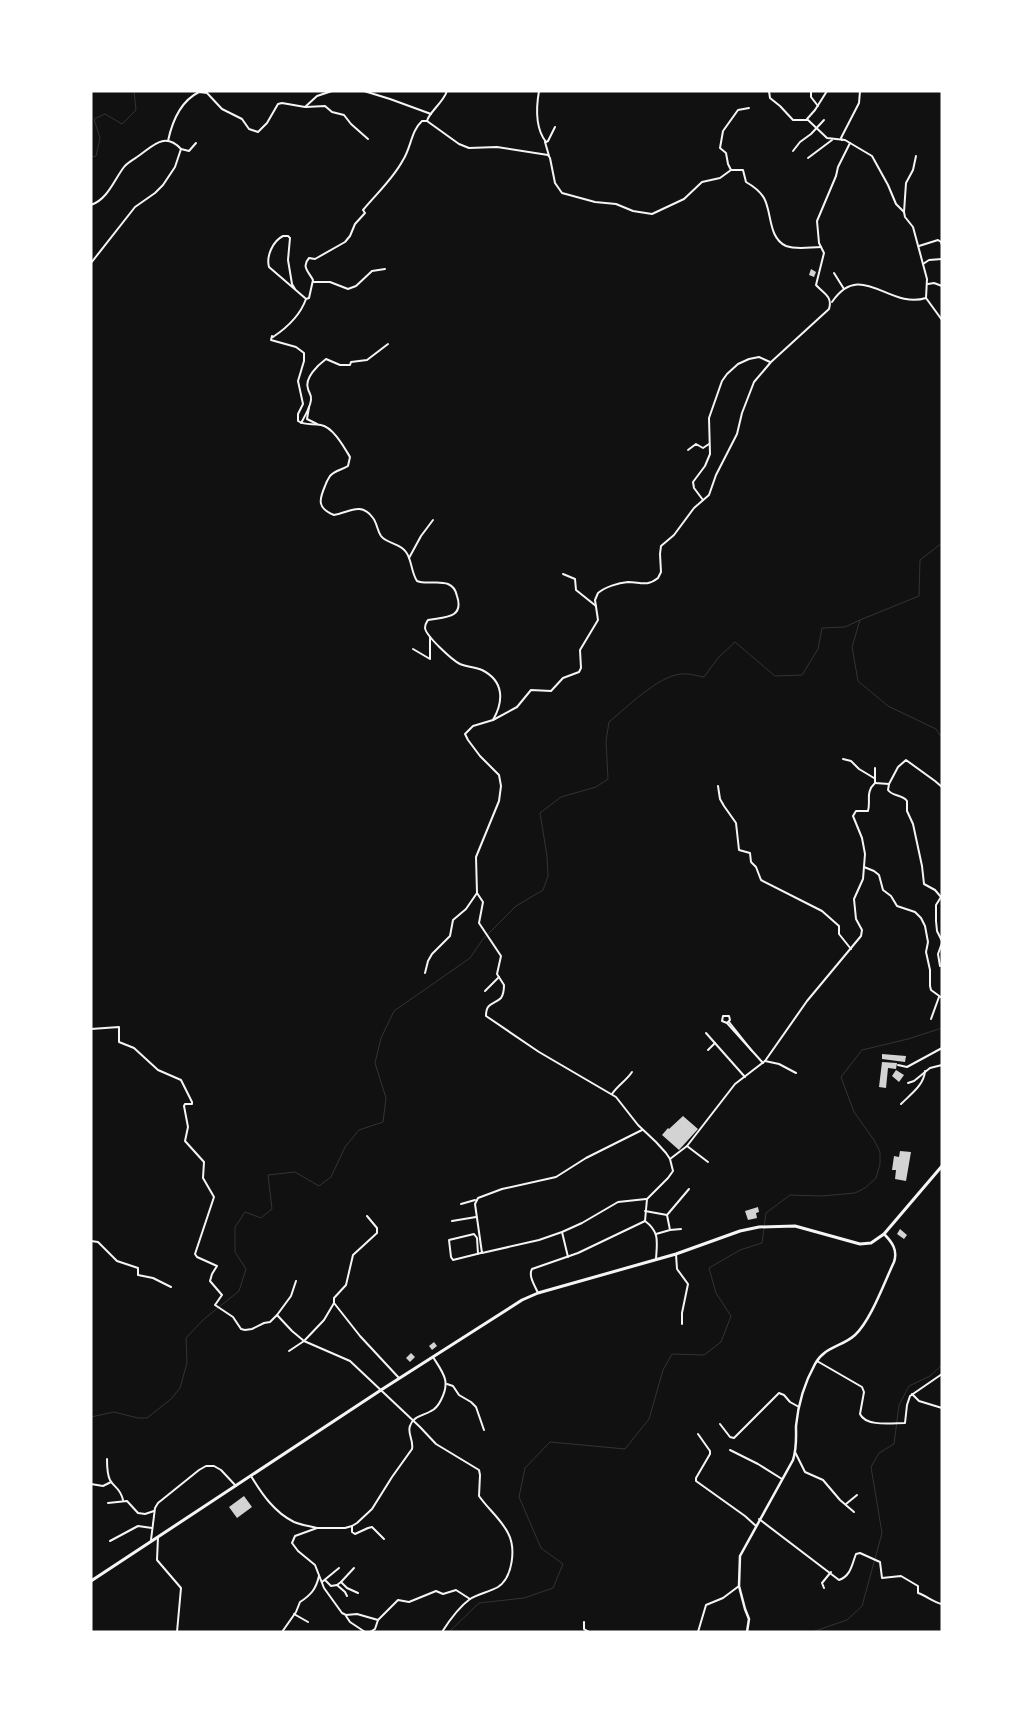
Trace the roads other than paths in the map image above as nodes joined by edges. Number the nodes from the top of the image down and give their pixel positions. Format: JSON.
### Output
{"nodes":[{"id":1,"x":332,"y":91,"type":"edge"},
{"id":2,"x":364,"y":91,"type":"edge"},
{"id":3,"x":447,"y":91,"type":"edge"},
{"id":4,"x":539,"y":91,"type":"edge"},
{"id":5,"x":769,"y":91,"type":"edge"},
{"id":6,"x":811,"y":91,"type":"edge"},
{"id":7,"x":827,"y":91,"type":"edge"},
{"id":8,"x":860,"y":91,"type":"edge"},
{"id":9,"x":818,"y":106,"type":"junction"},
{"id":10,"x":305,"y":107,"type":"junction"},
{"id":11,"x":749,"y":108,"type":"dead end"},
{"id":12,"x":431,"y":114,"type":"junction"},
{"id":13,"x":807,"y":119,"type":"junction"},
{"id":14,"x":824,"y":120,"type":"dead end"},
{"id":15,"x":426,"y":121,"type":"junction"},
{"id":16,"x":555,"y":127,"type":"dead end"},
{"id":17,"x":816,"y":128,"type":"junction"},
{"id":18,"x":368,"y":139,"type":"dead end"},
{"id":19,"x":832,"y":140,"type":"junction"},
{"id":20,"x":842,"y":140,"type":"junction"},
{"id":21,"x":168,"y":141,"type":"junction"},
{"id":22,"x":545,"y":142,"type":"junction"},
{"id":23,"x":196,"y":143,"type":"dead end"},
{"id":24,"x":850,"y":144,"type":"junction"},
{"id":25,"x":181,"y":149,"type":"junction"},
{"id":26,"x":793,"y":151,"type":"dead end"},
{"id":27,"x":549,"y":156,"type":"junction"},
{"id":28,"x":916,"y":156,"type":"dead end"},
{"id":29,"x":808,"y":158,"type":"dead end"},
{"id":30,"x":731,"y":170,"type":"junction"},
{"id":31,"x":91,"y":205,"type":"edge"},
{"id":32,"x":904,"y":212,"type":"junction"},
{"id":33,"x":942,"y":245,"type":"edge"},
{"id":34,"x":919,"y":246,"type":"junction"},
{"id":35,"x":821,"y":247,"type":"junction"},
{"id":36,"x":942,"y":259,"type":"edge"},
{"id":37,"x":91,"y":263,"type":"edge"},
{"id":38,"x":923,"y":264,"type":"junction"},
{"id":39,"x":385,"y":270,"type":"dead end"},
{"id":40,"x":834,"y":273,"type":"dead end"},
{"id":41,"x":313,"y":282,"type":"junction"},
{"id":42,"x":928,"y":284,"type":"junction"},
{"id":43,"x":942,"y":286,"type":"edge"},
{"id":44,"x":295,"y":289,"type":"junction"},
{"id":45,"x":844,"y":289,"type":"junction"},
{"id":46,"x":926,"y":298,"type":"junction"},
{"id":47,"x":306,"y":299,"type":"junction"},
{"id":48,"x":831,"y":303,"type":"junction"},
{"id":49,"x":942,"y":320,"type":"edge"},
{"id":50,"x":388,"y":344,"type":"dead end"},
{"id":51,"x":771,"y":362,"type":"junction"},
{"id":52,"x":311,"y":402,"type":"junction"},
{"id":53,"x":301,"y":423,"type":"junction"},
{"id":54,"x":319,"y":424,"type":"junction"},
{"id":55,"x":709,"y":444,"type":"junction"},
{"id":56,"x":688,"y":450,"type":"dead end"},
{"id":57,"x":703,"y":500,"type":"junction"},
{"id":58,"x":432,"y":520,"type":"dead end"},
{"id":59,"x":409,"y":558,"type":"junction"},
{"id":60,"x":564,"y":574,"type":"dead end"},
{"id":61,"x":596,"y":606,"type":"junction"},
{"id":62,"x":430,"y":637,"type":"junction"},
{"id":63,"x":413,"y":649,"type":"dead end"},
{"id":64,"x":493,"y":720,"type":"junction"},
{"id":65,"x":843,"y":759,"type":"dead end"},
{"id":66,"x":875,"y":768,"type":"dead end"},
{"id":67,"x":874,"y":778,"type":"junction"},
{"id":68,"x":875,"y":783,"type":"junction"},
{"id":69,"x":889,"y":784,"type":"junction"},
{"id":70,"x":718,"y":786,"type":"dead end"},
{"id":71,"x":942,"y":787,"type":"edge"},
{"id":72,"x":864,"y":867,"type":"junction"},
{"id":73,"x":477,"y":892,"type":"junction"},
{"id":74,"x":942,"y":942,"type":"edge"},
{"id":75,"x":851,"y":949,"type":"junction"},
{"id":76,"x":940,"y":966,"type":"dead end"},
{"id":77,"x":425,"y":973,"type":"dead end"},
{"id":78,"x":499,"y":977,"type":"junction"},
{"id":79,"x":485,"y":991,"type":"dead end"},
{"id":80,"x":940,"y":997,"type":"edge"},
{"id":81,"x":932,"y":1019,"type":"dead end"},
{"id":82,"x":728,"y":1023,"type":"dead end"},
{"id":83,"x":91,"y":1029,"type":"edge"},
{"id":84,"x":706,"y":1033,"type":"dead end"},
{"id":85,"x":715,"y":1043,"type":"junction"},
{"id":86,"x":942,"y":1048,"type":"edge"},
{"id":87,"x":708,"y":1050,"type":"dead end"},
{"id":88,"x":764,"y":1062,"type":"junction"},
{"id":89,"x":898,"y":1065,"type":"dead end"},
{"id":90,"x":942,"y":1065,"type":"edge"},
{"id":91,"x":925,"y":1071,"type":"junction"},
{"id":92,"x":632,"y":1072,"type":"dead end"},
{"id":93,"x":796,"y":1072,"type":"dead end"},
{"id":94,"x":745,"y":1077,"type":"junction"},
{"id":95,"x":908,"y":1083,"type":"dead end"},
{"id":96,"x":612,"y":1094,"type":"junction"},
{"id":97,"x":901,"y":1104,"type":"dead end"},
{"id":98,"x":642,"y":1130,"type":"junction"},
{"id":99,"x":687,"y":1146,"type":"junction"},
{"id":100,"x":670,"y":1159,"type":"junction"},
{"id":101,"x":708,"y":1162,"type":"dead end"},
{"id":102,"x":942,"y":1166,"type":"edge"},
{"id":103,"x":689,"y":1190,"type":"dead end"},
{"id":104,"x":476,"y":1199,"type":"junction"},
{"id":105,"x":647,"y":1199,"type":"junction"},
{"id":106,"x":461,"y":1204,"type":"dead end"},
{"id":107,"x":645,"y":1211,"type":"junction"},
{"id":108,"x":667,"y":1215,"type":"junction"},
{"id":109,"x":367,"y":1216,"type":"dead end"},
{"id":110,"x":477,"y":1217,"type":"junction"},
{"id":111,"x":452,"y":1221,"type":"dead end"},
{"id":112,"x":645,"y":1221,"type":"junction"},
{"id":113,"x":681,"y":1229,"type":"dead end"},
{"id":114,"x":670,"y":1230,"type":"junction"},
{"id":115,"x":562,"y":1232,"type":"junction"},
{"id":116,"x":656,"y":1234,"type":"junction"},
{"id":117,"x":884,"y":1234,"type":"junction"},
{"id":118,"x":91,"y":1241,"type":"edge"},
{"id":119,"x":482,"y":1253,"type":"junction"},
{"id":120,"x":478,"y":1254,"type":"junction"},
{"id":121,"x":676,"y":1254,"type":"junction"},
{"id":122,"x":568,"y":1257,"type":"junction"},
{"id":123,"x":656,"y":1259,"type":"junction"},
{"id":124,"x":296,"y":1281,"type":"dead end"},
{"id":125,"x":171,"y":1287,"type":"dead end"},
{"id":126,"x":538,"y":1293,"type":"junction"},
{"id":127,"x":334,"y":1304,"type":"junction"},
{"id":128,"x":277,"y":1315,"type":"junction"},
{"id":129,"x":682,"y":1324,"type":"dead end"},
{"id":130,"x":304,"y":1341,"type":"junction"},
{"id":131,"x":289,"y":1351,"type":"dead end"},
{"id":132,"x":433,"y":1357,"type":"junction"},
{"id":133,"x":817,"y":1361,"type":"junction"},
{"id":134,"x":942,"y":1374,"type":"edge"},
{"id":135,"x":399,"y":1379,"type":"junction"},
{"id":136,"x":447,"y":1384,"type":"junction"},
{"id":137,"x":381,"y":1390,"type":"junction"},
{"id":138,"x":912,"y":1394,"type":"junction"},
{"id":139,"x":799,"y":1407,"type":"junction"},
{"id":140,"x":942,"y":1408,"type":"edge"},
{"id":141,"x":412,"y":1420,"type":"junction"},
{"id":142,"x":720,"y":1424,"type":"dead end"},
{"id":143,"x":484,"y":1430,"type":"dead end"},
{"id":144,"x":698,"y":1434,"type":"dead end"},
{"id":145,"x":730,"y":1450,"type":"dead end"},
{"id":146,"x":795,"y":1452,"type":"junction"},
{"id":147,"x":107,"y":1459,"type":"dead end"},
{"id":148,"x":251,"y":1476,"type":"junction"},
{"id":149,"x":782,"y":1479,"type":"junction"},
{"id":150,"x":111,"y":1482,"type":"junction"},
{"id":151,"x":91,"y":1484,"type":"edge"},
{"id":152,"x":236,"y":1486,"type":"junction"},
{"id":153,"x":857,"y":1495,"type":"dead end"},
{"id":154,"x":123,"y":1500,"type":"junction"},
{"id":155,"x":108,"y":1503,"type":"dead end"},
{"id":156,"x":846,"y":1504,"type":"junction"},
{"id":157,"x":154,"y":1512,"type":"junction"},
{"id":158,"x":854,"y":1512,"type":"dead end"},
{"id":159,"x":759,"y":1519,"type":"junction"},
{"id":160,"x":352,"y":1526,"type":"junction"},
{"id":161,"x":756,"y":1526,"type":"junction"},
{"id":162,"x":152,"y":1528,"type":"junction"},
{"id":163,"x":317,"y":1528,"type":"junction"},
{"id":164,"x":158,"y":1537,"type":"junction"},
{"id":165,"x":384,"y":1539,"type":"dead end"},
{"id":166,"x":110,"y":1541,"type":"dead end"},
{"id":167,"x":151,"y":1542,"type":"junction"},
{"id":168,"x":339,"y":1568,"type":"dead end"},
{"id":169,"x":354,"y":1568,"type":"dead end"},
{"id":170,"x":830,"y":1572,"type":"junction"},
{"id":171,"x":319,"y":1574,"type":"junction"},
{"id":172,"x":91,"y":1581,"type":"edge"},
{"id":173,"x":324,"y":1581,"type":"junction"},
{"id":174,"x":341,"y":1582,"type":"junction"},
{"id":175,"x":337,"y":1585,"type":"junction"},
{"id":176,"x":738,"y":1586,"type":"junction"},
{"id":177,"x":824,"y":1588,"type":"dead end"},
{"id":178,"x":358,"y":1593,"type":"dead end"},
{"id":179,"x":347,"y":1596,"type":"dead end"},
{"id":180,"x":470,"y":1599,"type":"junction"},
{"id":181,"x":942,"y":1604,"type":"edge"},
{"id":182,"x":294,"y":1614,"type":"junction"},
{"id":183,"x":346,"y":1615,"type":"junction"},
{"id":184,"x":378,"y":1620,"type":"junction"},
{"id":185,"x":308,"y":1622,"type":"dead end"},
{"id":186,"x":584,"y":1622,"type":"dead end"},
{"id":187,"x":375,"y":1630,"type":"edge"},
{"id":188,"x":177,"y":1632,"type":"edge"},
{"id":189,"x":282,"y":1632,"type":"edge"},
{"id":190,"x":365,"y":1632,"type":"edge"},
{"id":191,"x":370,"y":1632,"type":"edge"},
{"id":192,"x":442,"y":1632,"type":"edge"},
{"id":193,"x":588,"y":1632,"type":"edge"},
{"id":194,"x":698,"y":1632,"type":"edge"},
{"id":195,"x":747,"y":1632,"type":"edge"}],
"edges":[{"from":1,"to":10,"type":"street"},
{"from":2,"to":12,"type":"street"},
{"from":3,"to":12,"type":"street"},
{"from":4,"to":22,"type":"street"},
{"from":5,"to":13,"type":"street"},
{"from":6,"to":9,"type":"street"},
{"from":7,"to":9,"type":"street"},
{"from":8,"to":20,"type":"street"},
{"from":9,"to":13,"type":"street"},
{"from":10,"to":18,"type":"street"},
{"from":10,"to":21,"type":"street"},
{"from":11,"to":30,"type":"street"},
{"from":12,"to":15,"type":"street"},
{"from":13,"to":17,"type":"street"},
{"from":14,"to":17,"type":"street"},
{"from":15,"to":27,"type":"street"},
{"from":15,"to":41,"type":"street"},
{"from":16,"to":22,"type":"street"},
{"from":17,"to":19,"type":"street"},
{"from":17,"to":26,"type":"street"},
{"from":19,"to":20,"type":"street"},
{"from":19,"to":29,"type":"street"},
{"from":20,"to":24,"type":"street"},
{"from":21,"to":25,"type":"street"},
{"from":21,"to":31,"type":"street"},
{"from":22,"to":27,"type":"street"},
{"from":23,"to":25,"type":"street"},
{"from":24,"to":32,"type":"street"},
{"from":24,"to":35,"type":"street"},
{"from":25,"to":37,"type":"street"},
{"from":27,"to":30,"type":"street"},
{"from":28,"to":32,"type":"street"},
{"from":30,"to":35,"type":"street"},
{"from":32,"to":34,"type":"street"},
{"from":33,"to":34,"type":"street"},
{"from":34,"to":38,"type":"street"},
{"from":35,"to":48,"type":"street"},
{"from":36,"to":38,"type":"street"},
{"from":38,"to":42,"type":"street"},
{"from":39,"to":41,"type":"street"},
{"from":40,"to":45,"type":"street"},
{"from":41,"to":47,"type":"street"},
{"from":42,"to":43,"type":"street"},
{"from":42,"to":46,"type":"street"},
{"from":44,"to":44,"type":"street"},
{"from":44,"to":47,"type":"street"},
{"from":45,"to":46,"type":"street"},
{"from":45,"to":48,"type":"street"},
{"from":46,"to":49,"type":"street"},
{"from":47,"to":53,"type":"street"},
{"from":48,"to":51,"type":"street"},
{"from":50,"to":52,"type":"street"},
{"from":51,"to":55,"type":"street"},
{"from":51,"to":57,"type":"street"},
{"from":52,"to":53,"type":"street"},
{"from":52,"to":54,"type":"street"},
{"from":53,"to":54,"type":"street"},
{"from":54,"to":59,"type":"street"},
{"from":55,"to":56,"type":"street"},
{"from":55,"to":57,"type":"street"},
{"from":57,"to":61,"type":"street"},
{"from":58,"to":59,"type":"street"},
{"from":59,"to":62,"type":"street"},
{"from":60,"to":61,"type":"street"},
{"from":61,"to":64,"type":"street"},
{"from":62,"to":63,"type":"street"},
{"from":62,"to":64,"type":"street"},
{"from":64,"to":73,"type":"street"},
{"from":65,"to":67,"type":"street"},
{"from":66,"to":67,"type":"street"},
{"from":67,"to":68,"type":"street"},
{"from":68,"to":69,"type":"street"},
{"from":68,"to":72,"type":"street"},
{"from":69,"to":71,"type":"street"},
{"from":69,"to":74,"type":"street"},
{"from":70,"to":75,"type":"street"},
{"from":72,"to":75,"type":"street"},
{"from":72,"to":80,"type":"street"},
{"from":73,"to":77,"type":"street"},
{"from":73,"to":78,"type":"street"},
{"from":74,"to":76,"type":"street"},
{"from":75,"to":88,"type":"street"},
{"from":78,"to":79,"type":"street"},
{"from":78,"to":96,"type":"street"},
{"from":80,"to":81,"type":"street"},
{"from":82,"to":88,"type":"street"},
{"from":83,"to":128,"type":"street"},
{"from":84,"to":85,"type":"street"},
{"from":85,"to":87,"type":"street"},
{"from":85,"to":94,"type":"street"},
{"from":86,"to":89,"type":"street"},
{"from":88,"to":93,"type":"street"},
{"from":88,"to":94,"type":"street"},
{"from":90,"to":91,"type":"street"},
{"from":91,"to":95,"type":"street"},
{"from":91,"to":97,"type":"street"},
{"from":92,"to":96,"type":"street"},
{"from":94,"to":99,"type":"street"},
{"from":96,"to":98,"type":"street"},
{"from":98,"to":100,"type":"street"},
{"from":98,"to":104,"type":"street"},
{"from":99,"to":100,"type":"street"},
{"from":99,"to":101,"type":"street"},
{"from":100,"to":105,"type":"street"},
{"from":102,"to":117,"type":"highway"},
{"from":103,"to":108,"type":"street"},
{"from":104,"to":106,"type":"street"},
{"from":104,"to":110,"type":"street"},
{"from":105,"to":107,"type":"street"},
{"from":105,"to":115,"type":"street"},
{"from":107,"to":108,"type":"street"},
{"from":107,"to":112,"type":"street"},
{"from":108,"to":114,"type":"street"},
{"from":109,"to":127,"type":"street"},
{"from":110,"to":111,"type":"street"},
{"from":110,"to":119,"type":"street"},
{"from":112,"to":116,"type":"street"},
{"from":112,"to":122,"type":"street"},
{"from":113,"to":114,"type":"street"},
{"from":114,"to":116,"type":"street"},
{"from":115,"to":119,"type":"street"},
{"from":115,"to":122,"type":"street"},
{"from":116,"to":123,"type":"street"},
{"from":117,"to":121,"type":"highway"},
{"from":117,"to":133,"type":"street"},
{"from":118,"to":125,"type":"street"},
{"from":119,"to":120,"type":"street"},
{"from":120,"to":120,"type":"street"},
{"from":121,"to":123,"type":"highway"},
{"from":121,"to":129,"type":"street"},
{"from":122,"to":126,"type":"street"},
{"from":123,"to":126,"type":"highway"},
{"from":124,"to":128,"type":"street"},
{"from":126,"to":132,"type":"highway"},
{"from":127,"to":130,"type":"street"},
{"from":127,"to":135,"type":"street"},
{"from":128,"to":130,"type":"street"},
{"from":130,"to":131,"type":"street"},
{"from":130,"to":137,"type":"street"},
{"from":132,"to":135,"type":"highway"},
{"from":132,"to":136,"type":"street"},
{"from":133,"to":138,"type":"street"},
{"from":133,"to":139,"type":"street"},
{"from":134,"to":138,"type":"street"},
{"from":135,"to":137,"type":"highway"},
{"from":136,"to":141,"type":"street"},
{"from":136,"to":143,"type":"street"},
{"from":137,"to":141,"type":"street"},
{"from":137,"to":148,"type":"highway"},
{"from":138,"to":140,"type":"street"},
{"from":139,"to":142,"type":"street"},
{"from":139,"to":146,"type":"street"},
{"from":141,"to":160,"type":"street"},
{"from":141,"to":180,"type":"street"},
{"from":144,"to":161,"type":"street"},
{"from":145,"to":149,"type":"street"},
{"from":146,"to":149,"type":"street"},
{"from":146,"to":156,"type":"street"},
{"from":147,"to":150,"type":"street"},
{"from":148,"to":152,"type":"highway"},
{"from":148,"to":163,"type":"street"},
{"from":149,"to":159,"type":"street"},
{"from":150,"to":151,"type":"street"},
{"from":150,"to":154,"type":"street"},
{"from":152,"to":157,"type":"street"},
{"from":152,"to":164,"type":"highway"},
{"from":153,"to":156,"type":"street"},
{"from":154,"to":155,"type":"street"},
{"from":154,"to":157,"type":"street"},
{"from":156,"to":158,"type":"street"},
{"from":157,"to":162,"type":"street"},
{"from":159,"to":161,"type":"street"},
{"from":159,"to":170,"type":"street"},
{"from":160,"to":163,"type":"street"},
{"from":160,"to":165,"type":"street"},
{"from":161,"to":176,"type":"street"},
{"from":162,"to":166,"type":"street"},
{"from":162,"to":167,"type":"street"},
{"from":163,"to":171,"type":"street"},
{"from":164,"to":167,"type":"highway"},
{"from":164,"to":188,"type":"street"},
{"from":167,"to":172,"type":"highway"},
{"from":168,"to":173,"type":"street"},
{"from":169,"to":174,"type":"street"},
{"from":170,"to":177,"type":"street"},
{"from":170,"to":181,"type":"street"},
{"from":171,"to":173,"type":"street"},
{"from":171,"to":182,"type":"street"},
{"from":173,"to":175,"type":"street"},
{"from":173,"to":183,"type":"street"},
{"from":174,"to":175,"type":"street"},
{"from":174,"to":178,"type":"street"},
{"from":175,"to":179,"type":"street"},
{"from":176,"to":194,"type":"street"},
{"from":176,"to":195,"type":"street"},
{"from":180,"to":184,"type":"street"},
{"from":180,"to":192,"type":"street"},
{"from":182,"to":185,"type":"street"},
{"from":182,"to":189,"type":"street"},
{"from":183,"to":184,"type":"street"},
{"from":183,"to":190,"type":"street"},
{"from":184,"to":187,"type":"street"},
{"from":186,"to":193,"type":"street"},
{"from":187,"to":191,"type":"street"}]}
